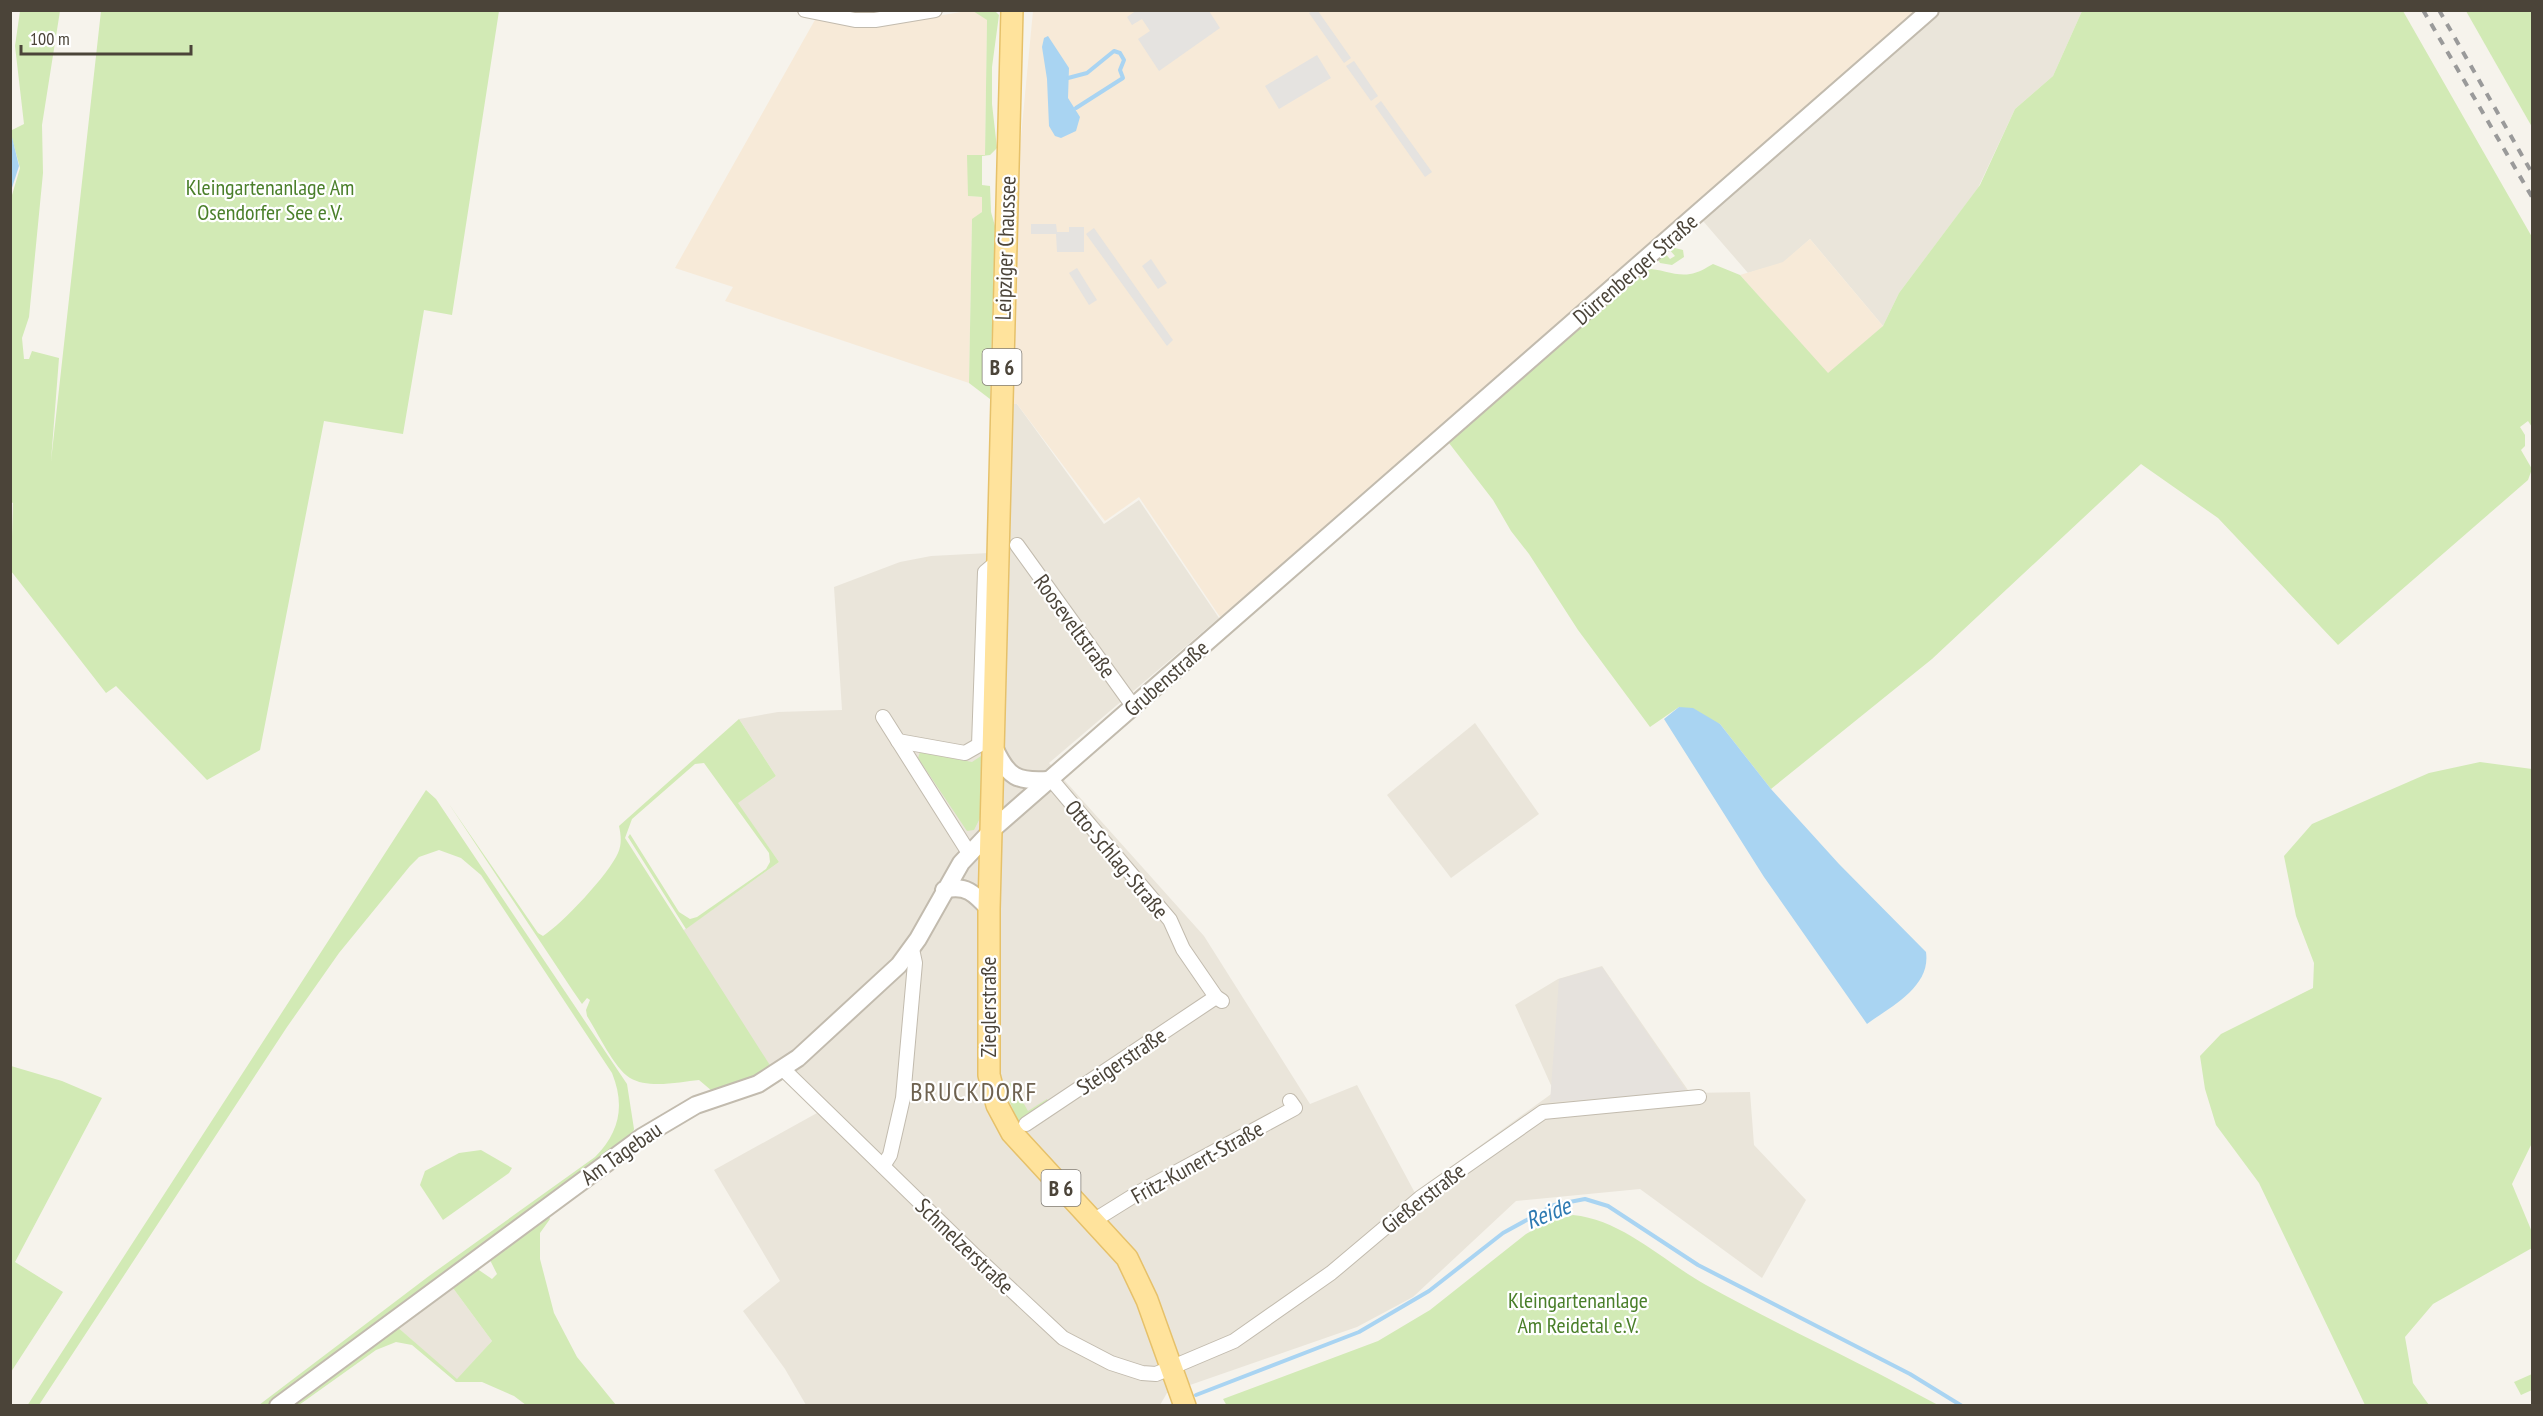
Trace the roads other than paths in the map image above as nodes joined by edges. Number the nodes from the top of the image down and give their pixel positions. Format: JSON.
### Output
{"nodes":[{"id":1,"x":805,"y":10,"type":"edge"},
{"id":2,"x":935,"y":10,"type":"edge"},
{"id":3,"x":1025,"y":10,"type":"edge"},
{"id":4,"x":1930,"y":10,"type":"edge"},
{"id":5,"x":1012,"y":20,"type":"edge"},
{"id":6,"x":998,"y":522,"type":"joint"},
{"id":7,"x":1339,"y":527,"type":"joint"},
{"id":8,"x":1017,"y":545,"type":"dead end"},
{"id":9,"x":1133,"y":706,"type":"junction"},
{"id":10,"x":883,"y":717,"type":"dead end"},
{"id":11,"x":898,"y":741,"type":"junction"},
{"id":12,"x":987,"y":747,"type":"junction"},
{"id":13,"x":1049,"y":779,"type":"junction"},
{"id":14,"x":993,"y":829,"type":"junction"},
{"id":15,"x":969,"y":853,"type":"junction"},
{"id":16,"x":944,"y":890,"type":"junction"},
{"id":17,"x":989,"y":909,"type":"junction"},
{"id":18,"x":912,"y":949,"type":"junction"},
{"id":19,"x":1219,"y":999,"type":"joint"},
{"id":20,"x":783,"y":1069,"type":"junction"},
{"id":21,"x":1699,"y":1098,"type":"dead end"},
{"id":22,"x":1290,"y":1101,"type":"dead end"},
{"id":23,"x":1026,"y":1124,"type":"dead end"},
{"id":24,"x":883,"y":1166,"type":"junction"},
{"id":25,"x":1093,"y":1221,"type":"junction"},
{"id":26,"x":1172,"y":1367,"type":"junction"},
{"id":27,"x":1183,"y":1399,"type":"edge"},
{"id":28,"x":278,"y":1406,"type":"edge"}],
"edges":[{"from":1,"to":2,"type":"street"},
{"from":3,"to":5,"type":"street"},
{"from":4,"to":7,"type":"street","name":"Dürrenberger Straße"},
{"from":5,"to":6,"type":"main road","name":"Leipziger Chaussee","number":"B 6"},
{"from":6,"to":12,"type":"main road","name":"Zieglerstraße","number":"B 6"},
{"from":7,"to":9,"type":"street","name":"Grubenstraße"},
{"from":8,"to":9,"type":"street","name":"Rooseveltstraße"},
{"from":9,"to":13,"type":"street","name":"Grubenstraße"},
{"from":10,"to":11,"type":"street"},
{"from":11,"to":12,"type":"street"},
{"from":11,"to":15,"type":"street"},
{"from":12,"to":13,"type":"street"},
{"from":12,"to":14,"type":"main road","name":"Zieglerstraße","number":"B 6"},
{"from":13,"to":14,"type":"street","name":"Grubenstraße"},
{"from":13,"to":19,"type":"street","name":"Otto-Schlag-Straße"},
{"from":14,"to":15,"type":"street","name":"Am Tagebau"},
{"from":14,"to":17,"type":"main road","name":"Zieglerstraße","number":"B 6"},
{"from":15,"to":16,"type":"street","name":"Am Tagebau"},
{"from":16,"to":17,"type":"street"},
{"from":16,"to":18,"type":"street","name":"Am Tagebau"},
{"from":17,"to":25,"type":"main road","name":"Zieglerstraße","number":"B 6"},
{"from":18,"to":20,"type":"street","name":"Am Tagebau"},
{"from":18,"to":24,"type":"street"},
{"from":19,"to":23,"type":"street","name":"Steigerstraße"},
{"from":20,"to":24,"type":"street","name":"Schmelzerstraße"},
{"from":20,"to":28,"type":"street","name":"Am Tagebau"},
{"from":21,"to":26,"type":"street","name":"Gießerstraße"},
{"from":22,"to":25,"type":"street","name":"Fritz-Kunert-Straße"},
{"from":24,"to":26,"type":"street","name":"Schmelzerstraße"},
{"from":25,"to":26,"type":"main road","name":"Zieglerstraße","number":"B 6"},
{"from":26,"to":27,"type":"main road","name":"Zieglerstraße","number":"B 6"}]}
